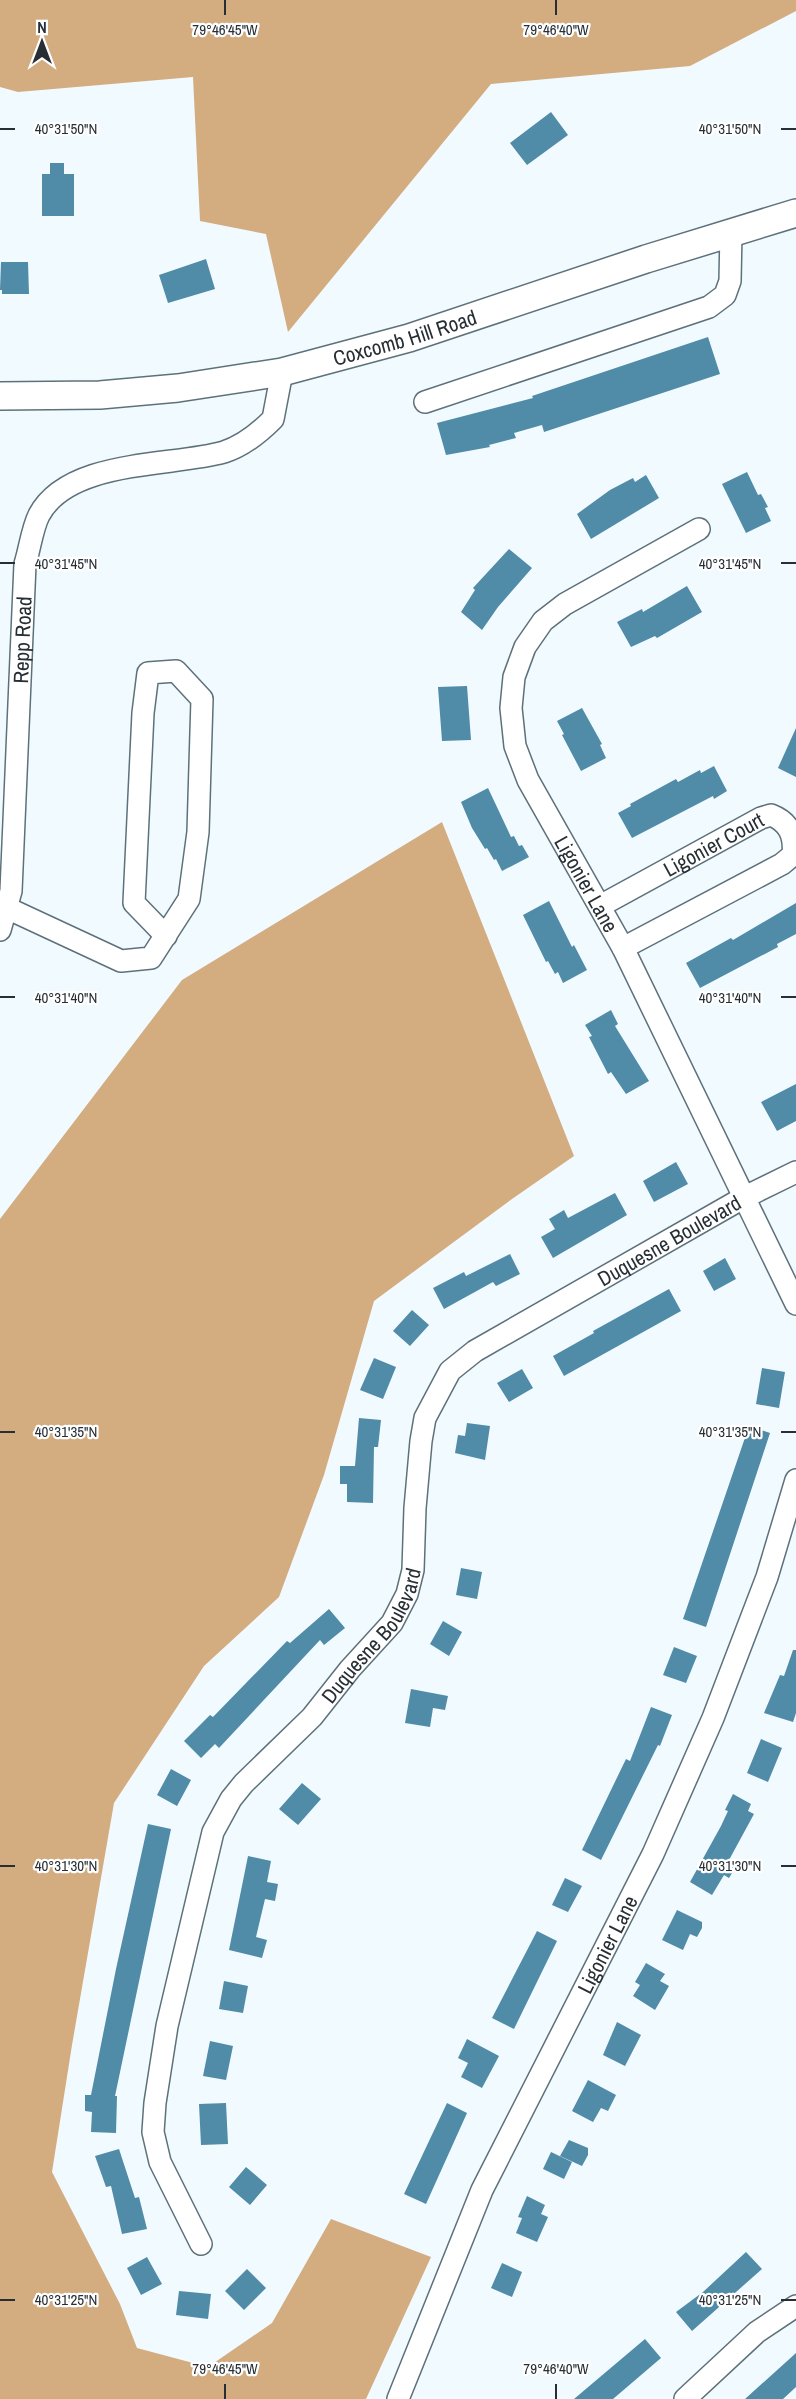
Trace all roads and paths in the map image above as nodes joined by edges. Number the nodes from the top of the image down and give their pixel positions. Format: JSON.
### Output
{"nodes":[{"id":1,"x":796,"y":213,"type":"edge"},
{"id":2,"x":731,"y":232,"type":"junction"},
{"id":3,"x":282,"y":372,"type":"junction"},
{"id":4,"x":0,"y":396,"type":"edge"},
{"id":5,"x":425,"y":402,"type":"dead end"},
{"id":6,"x":699,"y":529,"type":"dead end"},
{"id":7,"x":600,"y":906,"type":"junction"},
{"id":8,"x":7,"y":908,"type":"junction"},
{"id":9,"x":0,"y":930,"type":"edge"},
{"id":10,"x":166,"y":936,"type":"junction"},
{"id":11,"x":623,"y":948,"type":"junction"},
{"id":12,"x":796,"y":1172,"type":"edge"},
{"id":13,"x":743,"y":1198,"type":"junction"},
{"id":14,"x":796,"y":1304,"type":"edge"},
{"id":15,"x":796,"y":1480,"type":"edge"},
{"id":16,"x":201,"y":2244,"type":"dead end"},
{"id":17,"x":796,"y":2306,"type":"edge"},
{"id":18,"x":398,"y":2399,"type":"edge"},
{"id":19,"x":685,"y":2399,"type":"edge"}],
"edges":[{"from":1,"to":2,"type":"main road","name":"Coxcomb Hill Road"},
{"from":2,"to":3,"type":"main road","name":"Coxcomb Hill Road"},
{"from":2,"to":5,"type":"street"},
{"from":3,"to":4,"type":"main road","name":"Coxcomb Hill Road"},
{"from":3,"to":8,"type":"street","name":"Repp Road"},
{"from":6,"to":7,"type":"street","name":"Ligonier Lane"},
{"from":7,"to":11,"type":"street","name":"Ligonier Lane"},
{"from":7,"to":11,"type":"street","name":"Ligonier Court"},
{"from":8,"to":9,"type":"street","name":"Repp Road"},
{"from":8,"to":10,"type":"street"},
{"from":10,"to":10,"type":"street"},
{"from":11,"to":13,"type":"street","name":"Ligonier Lane"},
{"from":12,"to":13,"type":"street","name":"Duquesne Boulevard"},
{"from":13,"to":14,"type":"street","name":"Ligonier Lane"},
{"from":13,"to":16,"type":"street","name":"Duquesne Boulevard"},
{"from":15,"to":18,"type":"street","name":"Ligonier Lane"},
{"from":17,"to":19,"type":"street"}]}
